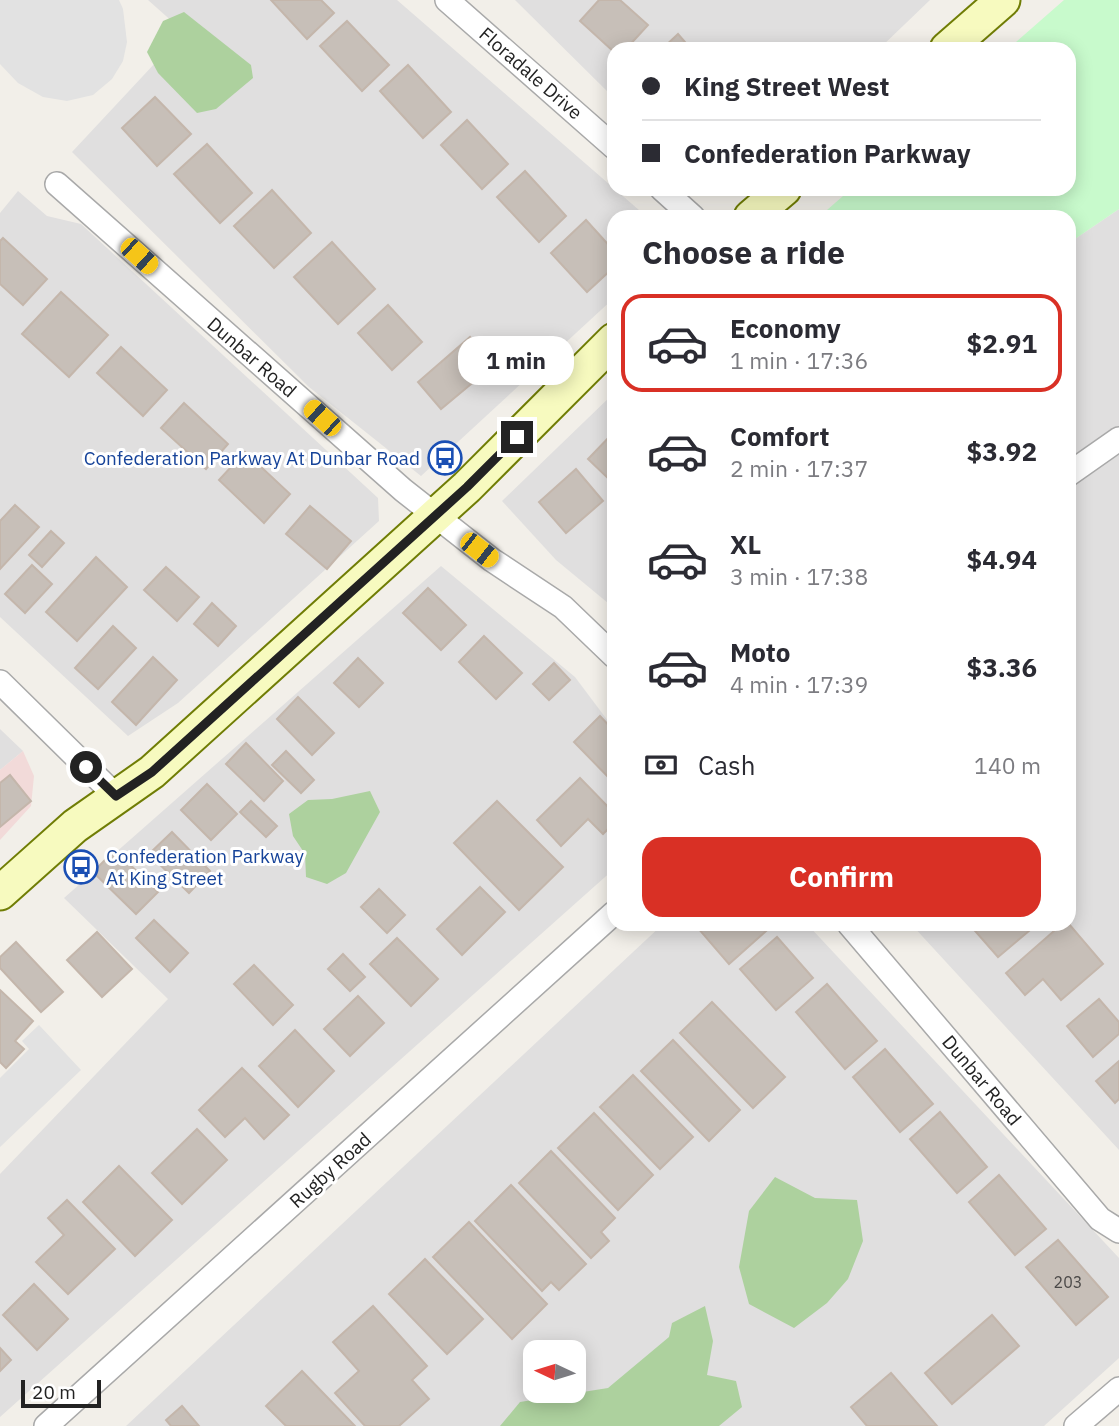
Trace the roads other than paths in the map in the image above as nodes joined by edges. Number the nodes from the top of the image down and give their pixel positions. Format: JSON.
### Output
{"nodes":[{"id":1,"x":447,"y":0,"type":"edge"},
{"id":2,"x":1003,"y":0,"type":"edge"},
{"id":3,"x":955,"y":42,"type":"edge"},
{"id":4,"x":607,"y":141,"type":"edge"},
{"id":5,"x":57,"y":184,"type":"dead end"},
{"id":6,"x":670,"y":196,"type":"edge"},
{"id":7,"x":776,"y":196,"type":"edge"},
{"id":8,"x":685,"y":210,"type":"edge"},
{"id":9,"x":759,"y":210,"type":"edge"},
{"id":10,"x":607,"y":347,"type":"edge"},
{"id":11,"x":1119,"y":439,"type":"edge"},
{"id":12,"x":1076,"y":469,"type":"edge"},
{"id":13,"x":436,"y":515,"type":"junction"},
{"id":14,"x":607,"y":649,"type":"edge"},
{"id":15,"x":0,"y":682,"type":"edge"},
{"id":16,"x":116,"y":796,"type":"junction"},
{"id":17,"x":0,"y":893,"type":"edge"},
{"id":18,"x":607,"y":919,"type":"edge"},
{"id":19,"x":855,"y":931,"type":"edge"},
{"id":20,"x":1119,"y":1231,"type":"edge"},
{"id":21,"x":1119,"y":1389,"type":"edge"},
{"id":22,"x":46,"y":1426,"type":"edge"},
{"id":23,"x":1076,"y":1426,"type":"edge"}],
"edges":[{"from":1,"to":4,"type":"street","name":"Floradale Drive"},
{"from":2,"to":3,"type":"street"},
{"from":5,"to":13,"type":"street","name":"Dunbar Road"},
{"from":6,"to":8,"type":"street"},
{"from":7,"to":9,"type":"street"},
{"from":10,"to":13,"type":"street"},
{"from":11,"to":12,"type":"street"},
{"from":13,"to":14,"type":"street","name":"Dunbar Road"},
{"from":13,"to":16,"type":"street"},
{"from":15,"to":16,"type":"street"},
{"from":16,"to":17,"type":"street"},
{"from":18,"to":22,"type":"street","name":"Rugby Road"},
{"from":19,"to":20,"type":"street","name":"Dunbar Road"},
{"from":21,"to":23,"type":"street"}]}
